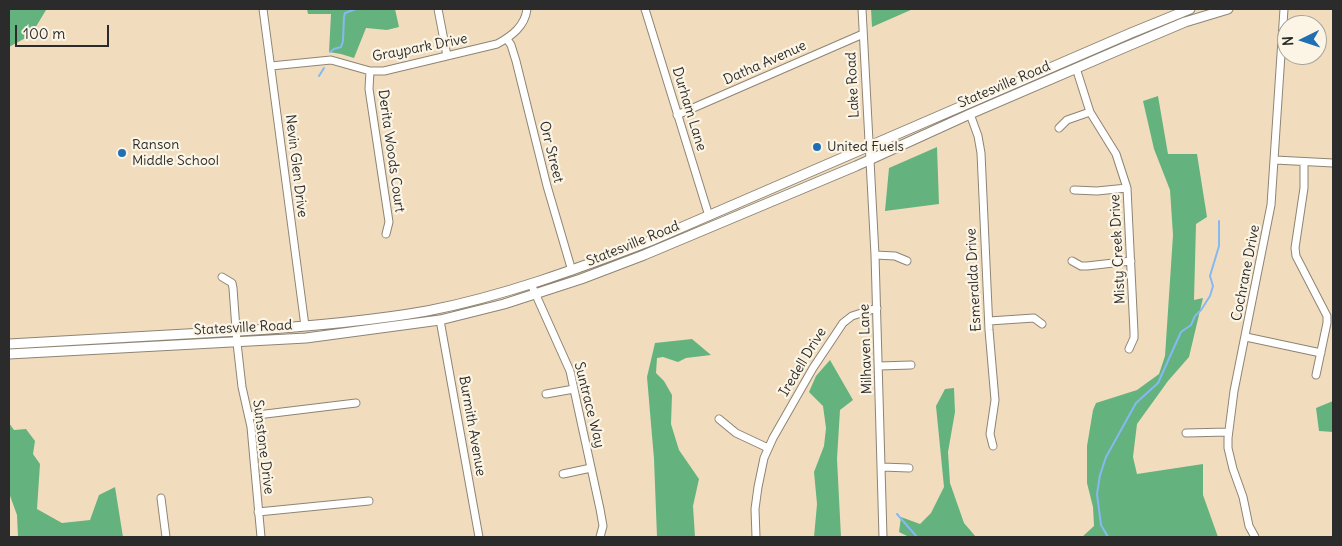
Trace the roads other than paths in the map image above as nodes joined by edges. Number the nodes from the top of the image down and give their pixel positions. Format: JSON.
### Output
{"nodes":[{"id":1,"x":263,"y":9,"type":"edge"},
{"id":2,"x":438,"y":9,"type":"edge"},
{"id":3,"x":527,"y":9,"type":"edge"},
{"id":4,"x":645,"y":9,"type":"edge"},
{"id":5,"x":862,"y":9,"type":"edge"},
{"id":6,"x":1190,"y":9,"type":"edge"},
{"id":7,"x":1228,"y":9,"type":"edge"},
{"id":8,"x":1284,"y":9,"type":"edge"},
{"id":9,"x":863,"y":34,"type":"junction"},
{"id":10,"x":507,"y":39,"type":"junction"},
{"id":11,"x":447,"y":56,"type":"junction"},
{"id":12,"x":271,"y":66,"type":"junction"},
{"id":13,"x":1076,"y":68,"type":"junction"},
{"id":14,"x":370,"y":71,"type":"junction"},
{"id":15,"x":1090,"y":112,"type":"junction"},
{"id":16,"x":970,"y":114,"type":"junction"},
{"id":17,"x":677,"y":115,"type":"junction"},
{"id":18,"x":1059,"y":128,"type":"dead end"},
{"id":19,"x":870,"y":146,"type":"junction"},
{"id":20,"x":871,"y":159,"type":"junction"},
{"id":21,"x":1274,"y":160,"type":"junction"},
{"id":22,"x":1304,"y":162,"type":"junction"},
{"id":23,"x":1333,"y":163,"type":"edge"},
{"id":24,"x":1128,"y":188,"type":"junction"},
{"id":25,"x":1074,"y":190,"type":"dead end"},
{"id":26,"x":710,"y":216,"type":"junction"},
{"id":27,"x":386,"y":234,"type":"dead end"},
{"id":28,"x":875,"y":255,"type":"junction"},
{"id":29,"x":907,"y":261,"type":"dead end"},
{"id":30,"x":1072,"y":261,"type":"dead end"},
{"id":31,"x":1132,"y":261,"type":"junction"},
{"id":32,"x":572,"y":272,"type":"junction"},
{"id":33,"x":222,"y":277,"type":"dead end"},
{"id":34,"x":531,"y":284,"type":"junction"},
{"id":35,"x":535,"y":294,"type":"junction"},
{"id":36,"x":877,"y":308,"type":"junction"},
{"id":37,"x":440,"y":320,"type":"junction"},
{"id":38,"x":989,"y":321,"type":"junction"},
{"id":39,"x":1042,"y":324,"type":"dead end"},
{"id":40,"x":305,"y":326,"type":"junction"},
{"id":41,"x":236,"y":331,"type":"junction"},
{"id":42,"x":1246,"y":337,"type":"junction"},
{"id":43,"x":237,"y":343,"type":"junction"},
{"id":44,"x":9,"y":344,"type":"edge"},
{"id":45,"x":1129,"y":349,"type":"dead end"},
{"id":46,"x":1321,"y":352,"type":"junction"},
{"id":47,"x":9,"y":354,"type":"edge"},
{"id":48,"x":911,"y":365,"type":"dead end"},
{"id":49,"x":878,"y":366,"type":"junction"},
{"id":50,"x":1316,"y":375,"type":"dead end"},
{"id":51,"x":574,"y":389,"type":"junction"},
{"id":52,"x":546,"y":394,"type":"dead end"},
{"id":53,"x":356,"y":403,"type":"dead end"},
{"id":54,"x":249,"y":416,"type":"junction"},
{"id":55,"x":719,"y":419,"type":"dead end"},
{"id":56,"x":1228,"y":432,"type":"junction"},
{"id":57,"x":1186,"y":433,"type":"dead end"},
{"id":58,"x":993,"y":446,"type":"dead end"},
{"id":59,"x":768,"y":448,"type":"junction"},
{"id":60,"x":882,"y":467,"type":"junction"},
{"id":61,"x":591,"y":468,"type":"junction"},
{"id":62,"x":909,"y":468,"type":"dead end"},
{"id":63,"x":563,"y":474,"type":"dead end"},
{"id":64,"x":161,"y":498,"type":"dead end"},
{"id":65,"x":369,"y":500,"type":"dead end"},
{"id":66,"x":258,"y":512,"type":"junction"},
{"id":67,"x":166,"y":537,"type":"edge"},
{"id":68,"x":261,"y":537,"type":"edge"},
{"id":69,"x":479,"y":537,"type":"edge"},
{"id":70,"x":600,"y":537,"type":"edge"},
{"id":71,"x":756,"y":537,"type":"edge"},
{"id":72,"x":883,"y":537,"type":"edge"},
{"id":73,"x":1255,"y":537,"type":"edge"}],
"edges":[{"from":1,"to":12,"type":"street","name":"Nevin Glen Drive"},
{"from":2,"to":11,"type":"street"},
{"from":3,"to":10,"type":"street","name":"Graypark Drive"},
{"from":4,"to":17,"type":"street","name":"Durham Lane"},
{"from":5,"to":9,"type":"street","name":"Lake Road"},
{"from":6,"to":19,"type":"main road","name":"Statesville Road"},
{"from":7,"to":13,"type":"main road","name":"Statesville Road"},
{"from":8,"to":21,"type":"street","name":"Cochrane Drive"},
{"from":9,"to":17,"type":"street","name":"Datha Avenue"},
{"from":9,"to":19,"type":"street","name":"Lake Road"},
{"from":10,"to":11,"type":"street","name":"Graypark Drive"},
{"from":10,"to":32,"type":"street","name":"Orr Street"},
{"from":11,"to":14,"type":"street","name":"Graypark Drive"},
{"from":12,"to":14,"type":"street","name":"Graypark Drive"},
{"from":12,"to":40,"type":"street","name":"Nevin Glen Drive"},
{"from":13,"to":15,"type":"street","name":"Misty Creek Drive"},
{"from":13,"to":16,"type":"main road","name":"Statesville Road"},
{"from":14,"to":27,"type":"street","name":"Derita Woods Court"},
{"from":15,"to":18,"type":"street"},
{"from":15,"to":24,"type":"street","name":"Misty Creek Drive"},
{"from":16,"to":20,"type":"main road","name":"Statesville Road"},
{"from":16,"to":38,"type":"street","name":"Esmeralda Drive"},
{"from":17,"to":26,"type":"street","name":"Durham Lane"},
{"from":19,"to":20,"type":"street","name":"Lake Road"},
{"from":19,"to":26,"type":"main road","name":"Statesville Road"},
{"from":20,"to":28,"type":"street","name":"Milhaven Lane"},
{"from":20,"to":35,"type":"main road","name":"Statesville Road"},
{"from":21,"to":22,"type":"street"},
{"from":21,"to":42,"type":"street","name":"Cochrane Drive"},
{"from":22,"to":23,"type":"street"},
{"from":22,"to":46,"type":"street"},
{"from":24,"to":25,"type":"street"},
{"from":24,"to":31,"type":"street","name":"Misty Creek Drive"},
{"from":26,"to":32,"type":"main road","name":"Statesville Road"},
{"from":28,"to":29,"type":"street"},
{"from":28,"to":36,"type":"street","name":"Milhaven Lane"},
{"from":30,"to":31,"type":"street"},
{"from":31,"to":45,"type":"street","name":"Misty Creek Drive"},
{"from":32,"to":34,"type":"main road","name":"Statesville Road"},
{"from":33,"to":41,"type":"street","name":"Sunstone Drive"},
{"from":34,"to":35,"type":"street","name":"Suntrace Way"},
{"from":34,"to":40,"type":"main road","name":"Statesville Road"},
{"from":35,"to":37,"type":"main road","name":"Statesville Road"},
{"from":35,"to":51,"type":"street","name":"Suntrace Way"},
{"from":36,"to":49,"type":"street","name":"Milhaven Lane"},
{"from":36,"to":59,"type":"street","name":"Iredell Drive"},
{"from":37,"to":43,"type":"main road","name":"Statesville Road"},
{"from":37,"to":69,"type":"street","name":"Burmith Avenue"},
{"from":38,"to":39,"type":"street"},
{"from":38,"to":58,"type":"street","name":"Esmeralda Drive"},
{"from":40,"to":41,"type":"main road","name":"Statesville Road"},
{"from":41,"to":43,"type":"street","name":"Sunstone Drive"},
{"from":41,"to":44,"type":"main road","name":"Statesville Road"},
{"from":42,"to":46,"type":"street"},
{"from":42,"to":56,"type":"street","name":"Cochrane Drive"},
{"from":43,"to":47,"type":"main road","name":"Statesville Road"},
{"from":43,"to":54,"type":"street","name":"Sunstone Drive"},
{"from":46,"to":50,"type":"street"},
{"from":48,"to":49,"type":"street"},
{"from":49,"to":60,"type":"street","name":"Milhaven Lane"},
{"from":51,"to":52,"type":"street"},
{"from":51,"to":61,"type":"street","name":"Suntrace Way"},
{"from":53,"to":54,"type":"street"},
{"from":54,"to":66,"type":"street","name":"Sunstone Drive"},
{"from":55,"to":59,"type":"street"},
{"from":56,"to":57,"type":"street"},
{"from":56,"to":73,"type":"street","name":"Cochrane Drive"},
{"from":59,"to":71,"type":"street","name":"Iredell Drive"},
{"from":60,"to":62,"type":"street"},
{"from":60,"to":72,"type":"street","name":"Milhaven Lane"},
{"from":61,"to":63,"type":"street"},
{"from":61,"to":70,"type":"street","name":"Suntrace Way"},
{"from":64,"to":67,"type":"street"},
{"from":65,"to":66,"type":"street"},
{"from":66,"to":68,"type":"street","name":"Sunstone Drive"}]}
